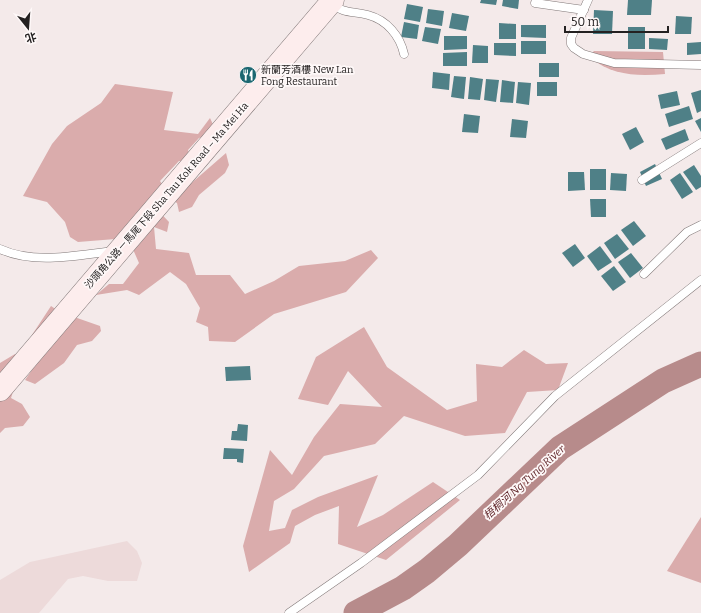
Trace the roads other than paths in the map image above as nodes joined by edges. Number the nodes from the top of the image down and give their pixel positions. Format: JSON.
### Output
{"nodes":[{"id":1,"x":536,"y":0,"type":"edge"},
{"id":2,"x":588,"y":0,"type":"edge"},
{"id":3,"x":332,"y":2,"type":"edge"},
{"id":4,"x":584,"y":10,"type":"junction"},
{"id":5,"x":404,"y":54,"type":"dead end"},
{"id":6,"x":701,"y":65,"type":"edge"},
{"id":7,"x":701,"y":143,"type":"edge"},
{"id":8,"x":642,"y":180,"type":"dead end"},
{"id":9,"x":701,"y":225,"type":"edge"},
{"id":10,"x":0,"y":249,"type":"edge"},
{"id":11,"x":118,"y":250,"type":"junction"},
{"id":12,"x":644,"y":274,"type":"dead end"},
{"id":13,"x":701,"y":280,"type":"edge"},
{"id":14,"x":0,"y":390,"type":"edge"},
{"id":15,"x":289,"y":613,"type":"edge"}],
"edges":[{"from":1,"to":4,"type":"lane"},
{"from":2,"to":4,"type":"lane"},
{"from":3,"to":5,"type":"lane"},
{"from":3,"to":11,"type":"main road","name":"沙頭角公路－馬尾下段 Sha Tau Kok Road – Ma Mei Ha"},
{"from":4,"to":6,"type":"lane"},
{"from":7,"to":8,"type":"lane"},
{"from":9,"to":12,"type":"lane"},
{"from":10,"to":11,"type":"lane"},
{"from":11,"to":14,"type":"main road","name":"沙頭角公路－馬尾下段 Sha Tau Kok Road – Ma Mei Ha"},
{"from":13,"to":15,"type":"lane"}]}
